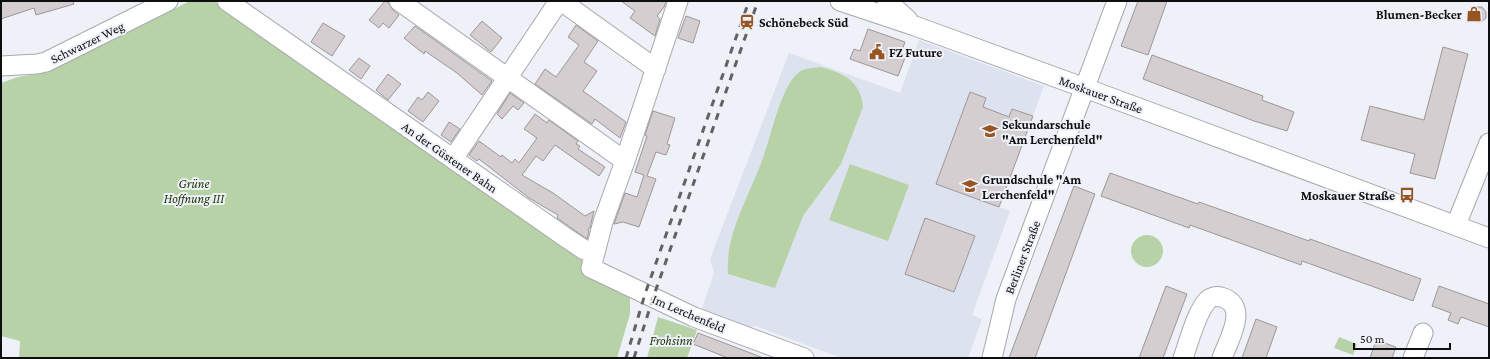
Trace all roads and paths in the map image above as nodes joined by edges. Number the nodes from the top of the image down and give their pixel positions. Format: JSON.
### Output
{"nodes":[{"id":1,"x":168,"y":1,"type":"edge"},
{"id":2,"x":227,"y":1,"type":"edge"},
{"id":3,"x":399,"y":1,"type":"edge"},
{"id":4,"x":560,"y":1,"type":"edge"},
{"id":5,"x":678,"y":1,"type":"edge"},
{"id":6,"x":840,"y":1,"type":"edge"},
{"id":7,"x":886,"y":1,"type":"edge"},
{"id":8,"x":1117,"y":1,"type":"edge"},
{"id":9,"x":915,"y":26,"type":"junction"},
{"id":10,"x":1,"y":66,"type":"edge"},
{"id":11,"x":656,"y":69,"type":"junction"},
{"id":12,"x":507,"y":77,"type":"junction"},
{"id":13,"x":1085,"y":88,"type":"junction"},
{"id":14,"x":1489,"y":143,"type":"edge"},
{"id":15,"x":452,"y":159,"type":"junction"},
{"id":16,"x":625,"y":161,"type":"junction"},
{"id":17,"x":1456,"y":225,"type":"junction"},
{"id":18,"x":1489,"y":238,"type":"edge"},
{"id":19,"x":594,"y":254,"type":"junction"},
{"id":20,"x":1423,"y":333,"type":"dead end"},
{"id":21,"x":804,"y":358,"type":"edge"},
{"id":22,"x":992,"y":358,"type":"edge"},
{"id":23,"x":1183,"y":358,"type":"edge"},
{"id":24,"x":1222,"y":358,"type":"edge"},
{"id":25,"x":1413,"y":358,"type":"edge"}],
"edges":[{"from":1,"to":10,"type":"street","name":"Schwarzer Weg"},
{"from":2,"to":15,"type":"street","name":"An der Güstener Bahn"},
{"from":3,"to":12,"type":"street"},
{"from":4,"to":11,"type":"street"},
{"from":4,"to":12,"type":"street"},
{"from":5,"to":11,"type":"street"},
{"from":6,"to":9,"type":"street","name":"Moskauer Straße"},
{"from":7,"to":9,"type":"street","name":"Moskauer Straße"},
{"from":8,"to":13,"type":"street","name":"Berliner Straße"},
{"from":9,"to":13,"type":"street","name":"Moskauer Straße"},
{"from":11,"to":16,"type":"street"},
{"from":12,"to":15,"type":"street"},
{"from":12,"to":16,"type":"street"},
{"from":13,"to":17,"type":"street","name":"Moskauer Straße"},
{"from":13,"to":22,"type":"street","name":"Berliner Straße"},
{"from":14,"to":17,"type":"street"},
{"from":15,"to":19,"type":"street","name":"An der Güstener Bahn"},
{"from":16,"to":19,"type":"street"},
{"from":17,"to":18,"type":"street","name":"Moskauer Straße"},
{"from":19,"to":21,"type":"street","name":"Im Lerchenfeld"},
{"from":20,"to":25,"type":"street"},
{"from":23,"to":24,"type":"street"}]}
